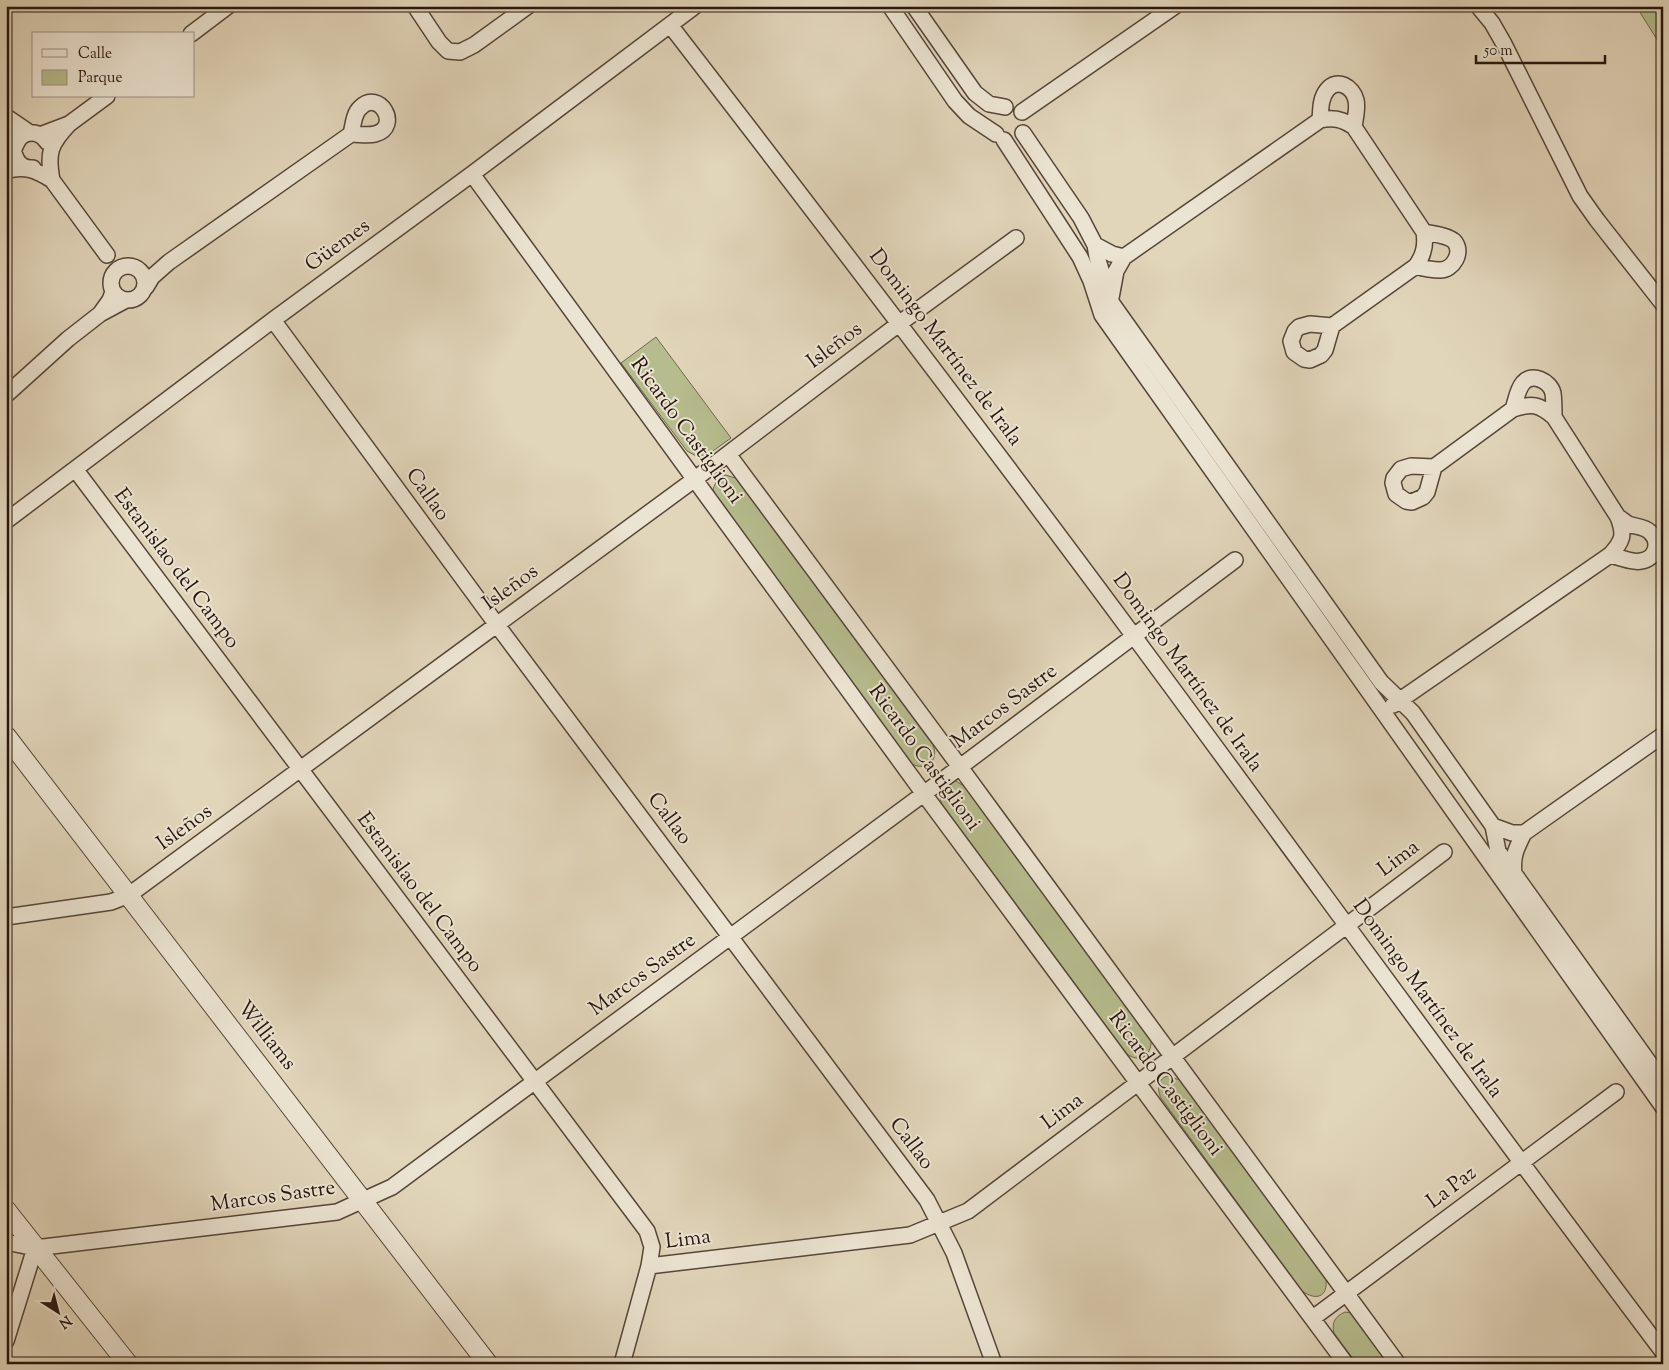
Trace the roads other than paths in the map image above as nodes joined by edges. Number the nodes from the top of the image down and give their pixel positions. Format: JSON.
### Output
{"nodes":[{"id":1,"x":228,"y":6,"type":"edge"},
{"id":2,"x":414,"y":6,"type":"edge"},
{"id":3,"x":528,"y":6,"type":"edge"},
{"id":4,"x":695,"y":6,"type":"edge"},
{"id":5,"x":890,"y":6,"type":"edge"},
{"id":6,"x":914,"y":6,"type":"edge"},
{"id":7,"x":1175,"y":6,"type":"edge"},
{"id":8,"x":1478,"y":6,"type":"edge"},
{"id":9,"x":670,"y":25,"type":"junction"},
{"id":10,"x":194,"y":32,"type":"edge"},
{"id":11,"x":104,"y":98,"type":"edge"},
{"id":12,"x":1005,"y":107,"type":"junction"},
{"id":13,"x":1022,"y":112,"type":"junction"},
{"id":14,"x":7,"y":117,"type":"edge"},
{"id":15,"x":1320,"y":120,"type":"junction"},
{"id":16,"x":69,"y":124,"type":"junction"},
{"id":17,"x":1354,"y":127,"type":"junction"},
{"id":18,"x":1023,"y":133,"type":"junction"},
{"id":19,"x":35,"y":134,"type":"junction"},
{"id":20,"x":351,"y":134,"type":"dead end"},
{"id":21,"x":1000,"y":137,"type":"junction"},
{"id":22,"x":12,"y":155,"type":"edge"},
{"id":23,"x":49,"y":155,"type":"junction"},
{"id":24,"x":29,"y":168,"type":"junction"},
{"id":25,"x":6,"y":171,"type":"edge"},
{"id":26,"x":472,"y":174,"type":"junction"},
{"id":27,"x":52,"y":180,"type":"junction"},
{"id":28,"x":1424,"y":232,"type":"junction"},
{"id":29,"x":1016,"y":238,"type":"dead end"},
{"id":30,"x":1095,"y":245,"type":"junction"},
{"id":31,"x":106,"y":255,"type":"junction"},
{"id":32,"x":1124,"y":257,"type":"junction"},
{"id":33,"x":169,"y":262,"type":"junction"},
{"id":34,"x":131,"y":266,"type":"junction"},
{"id":35,"x":1416,"y":266,"type":"junction"},
{"id":36,"x":146,"y":287,"type":"junction"},
{"id":37,"x":117,"y":290,"type":"junction"},
{"id":38,"x":1111,"y":302,"type":"junction"},
{"id":39,"x":1663,"y":304,"type":"edge"},
{"id":40,"x":273,"y":320,"type":"junction"},
{"id":41,"x":900,"y":323,"type":"junction"},
{"id":42,"x":1332,"y":326,"type":"dead end"},
{"id":43,"x":6,"y":395,"type":"edge"},
{"id":44,"x":1513,"y":409,"type":"junction"},
{"id":45,"x":1554,"y":417,"type":"junction"},
{"id":46,"x":728,"y":454,"type":"junction"},
{"id":47,"x":1434,"y":467,"type":"dead end"},
{"id":48,"x":75,"y":469,"type":"junction"},
{"id":49,"x":694,"y":479,"type":"junction"},
{"id":50,"x":1618,"y":517,"type":"junction"},
{"id":51,"x":6,"y":521,"type":"edge"},
{"id":52,"x":1610,"y":556,"type":"junction"},
{"id":53,"x":1235,"y":560,"type":"dead end"},
{"id":54,"x":497,"y":625,"type":"junction"},
{"id":55,"x":1134,"y":636,"type":"junction"},
{"id":56,"x":1400,"y":700,"type":"junction"},
{"id":57,"x":1384,"y":712,"type":"junction"},
{"id":58,"x":1663,"y":735,"type":"edge"},
{"id":59,"x":6,"y":736,"type":"edge"},
{"id":60,"x":960,"y":767,"type":"junction"},
{"id":61,"x":300,"y":770,"type":"junction"},
{"id":62,"x":924,"y":794,"type":"junction"},
{"id":63,"x":1494,"y":826,"type":"junction"},
{"id":64,"x":1524,"y":833,"type":"junction"},
{"id":65,"x":1444,"y":852,"type":"dead end"},
{"id":66,"x":1493,"y":855,"type":"junction"},
{"id":67,"x":1514,"y":874,"type":"junction"},
{"id":68,"x":130,"y":895,"type":"junction"},
{"id":69,"x":6,"y":917,"type":"edge"},
{"id":70,"x":1346,"y":925,"type":"junction"},
{"id":71,"x":731,"y":937,"type":"junction"},
{"id":72,"x":1171,"y":1056,"type":"junction"},
{"id":73,"x":534,"y":1081,"type":"junction"},
{"id":74,"x":1137,"y":1082,"type":"junction"},
{"id":75,"x":1663,"y":1082,"type":"edge"},
{"id":76,"x":1616,"y":1092,"type":"dead end"},
{"id":77,"x":1663,"y":1107,"type":"edge"},
{"id":78,"x":1520,"y":1163,"type":"junction"},
{"id":79,"x":364,"y":1200,"type":"junction"},
{"id":80,"x":6,"y":1210,"type":"edge"},
{"id":81,"x":939,"y":1224,"type":"junction"},
{"id":82,"x":6,"y":1242,"type":"edge"},
{"id":83,"x":35,"y":1248,"type":"junction"},
{"id":84,"x":649,"y":1266,"type":"junction"},
{"id":85,"x":1346,"y":1293,"type":"junction"},
{"id":86,"x":1313,"y":1318,"type":"junction"},
{"id":87,"x":6,"y":1341,"type":"edge"},
{"id":88,"x":1663,"y":1352,"type":"edge"},
{"id":89,"x":128,"y":1364,"type":"edge"},
{"id":90,"x":488,"y":1364,"type":"edge"},
{"id":91,"x":622,"y":1364,"type":"edge"},
{"id":92,"x":994,"y":1364,"type":"edge"},
{"id":93,"x":1346,"y":1364,"type":"edge"},
{"id":94,"x":1398,"y":1364,"type":"edge"}],
"edges":[{"from":1,"to":10,"type":"street"},
{"from":2,"to":3,"type":"street"},
{"from":4,"to":9,"type":"street","name":"Güemes"},
{"from":5,"to":21,"type":"street"},
{"from":6,"to":12,"type":"street"},
{"from":7,"to":13,"type":"street"},
{"from":8,"to":39,"type":"street"},
{"from":9,"to":26,"type":"street","name":"Güemes"},
{"from":9,"to":41,"type":"street","name":"Domingo Martínez de Irala"},
{"from":11,"to":16,"type":"street"},
{"from":12,"to":13,"type":"street"},
{"from":12,"to":21,"type":"street"},
{"from":13,"to":18,"type":"street"},
{"from":14,"to":19,"type":"street"},
{"from":14,"to":22,"type":"street"},
{"from":15,"to":17,"type":"street"},
{"from":15,"to":17,"type":"street"},
{"from":15,"to":32,"type":"street"},
{"from":16,"to":19,"type":"street"},
{"from":16,"to":23,"type":"street"},
{"from":17,"to":28,"type":"street"},
{"from":18,"to":21,"type":"street"},
{"from":18,"to":30,"type":"street"},
{"from":19,"to":22,"type":"street"},
{"from":19,"to":23,"type":"street"},
{"from":20,"to":33,"type":"street"},
{"from":21,"to":57,"type":"street"},
{"from":22,"to":24,"type":"street"},
{"from":23,"to":24,"type":"street"},
{"from":23,"to":27,"type":"street"},
{"from":24,"to":25,"type":"street"},
{"from":24,"to":27,"type":"street"},
{"from":26,"to":40,"type":"street","name":"Güemes"},
{"from":26,"to":49,"type":"street","name":"Ricardo Castiglioni"},
{"from":27,"to":31,"type":"street"},
{"from":28,"to":35,"type":"street"},
{"from":28,"to":35,"type":"street"},
{"from":29,"to":41,"type":"street","name":"Isleños"},
{"from":30,"to":32,"type":"street"},
{"from":30,"to":38,"type":"street"},
{"from":31,"to":34,"type":"street"},
{"from":31,"to":37,"type":"street"},
{"from":32,"to":38,"type":"street"},
{"from":33,"to":34,"type":"street"},
{"from":33,"to":36,"type":"street"},
{"from":34,"to":36,"type":"street"},
{"from":34,"to":37,"type":"street"},
{"from":35,"to":42,"type":"street"},
{"from":36,"to":37,"type":"street"},
{"from":37,"to":43,"type":"street"},
{"from":38,"to":56,"type":"street"},
{"from":40,"to":48,"type":"street","name":"Güemes"},
{"from":40,"to":54,"type":"street","name":"Callao"},
{"from":41,"to":46,"type":"street","name":"Isleños"},
{"from":41,"to":55,"type":"street","name":"Domingo Martínez de Irala"},
{"from":44,"to":45,"type":"street"},
{"from":44,"to":45,"type":"street"},
{"from":44,"to":47,"type":"street"},
{"from":45,"to":50,"type":"street"},
{"from":46,"to":49,"type":"street","name":"Isleños"},
{"from":46,"to":60,"type":"street","name":"Ricardo Castiglioni"},
{"from":48,"to":51,"type":"street","name":"Güemes"},
{"from":48,"to":61,"type":"street","name":"Estanislao del Campo"},
{"from":49,"to":54,"type":"street","name":"Isleños"},
{"from":49,"to":62,"type":"street","name":"Ricardo Castiglioni"},
{"from":50,"to":52,"type":"street"},
{"from":50,"to":52,"type":"street"},
{"from":52,"to":56,"type":"street"},
{"from":53,"to":55,"type":"street","name":"Marcos Sastre"},
{"from":54,"to":61,"type":"street","name":"Isleños"},
{"from":54,"to":71,"type":"street","name":"Callao"},
{"from":55,"to":60,"type":"street","name":"Marcos Sastre"},
{"from":55,"to":70,"type":"street","name":"Domingo Martínez de Irala"},
{"from":56,"to":57,"type":"street"},
{"from":56,"to":63,"type":"street"},
{"from":57,"to":66,"type":"street"},
{"from":58,"to":64,"type":"street"},
{"from":59,"to":68,"type":"street","name":"Williams"},
{"from":60,"to":62,"type":"street","name":"Marcos Sastre"},
{"from":60,"to":72,"type":"street","name":"Ricardo Castiglioni"},
{"from":61,"to":68,"type":"street","name":"Isleños"},
{"from":61,"to":73,"type":"street","name":"Estanislao del Campo"},
{"from":62,"to":71,"type":"street","name":"Marcos Sastre"},
{"from":62,"to":74,"type":"street","name":"Ricardo Castiglioni"},
{"from":63,"to":64,"type":"street"},
{"from":63,"to":66,"type":"street"},
{"from":64,"to":67,"type":"street"},
{"from":65,"to":70,"type":"street","name":"Lima"},
{"from":66,"to":67,"type":"street"},
{"from":66,"to":77,"type":"street"},
{"from":67,"to":75,"type":"street"},
{"from":68,"to":69,"type":"street","name":"Isleños"},
{"from":68,"to":79,"type":"street","name":"Williams"},
{"from":70,"to":72,"type":"street","name":"Lima"},
{"from":70,"to":78,"type":"street","name":"Domingo Martínez de Irala"},
{"from":71,"to":73,"type":"street","name":"Marcos Sastre"},
{"from":71,"to":81,"type":"street","name":"Callao"},
{"from":72,"to":74,"type":"street","name":"Lima"},
{"from":72,"to":85,"type":"street","name":"Ricardo Castiglioni"},
{"from":73,"to":79,"type":"street","name":"Marcos Sastre"},
{"from":73,"to":84,"type":"street","name":"Estanislao del Campo"},
{"from":74,"to":81,"type":"street","name":"Lima"},
{"from":74,"to":86,"type":"street","name":"Ricardo Castiglioni"},
{"from":76,"to":78,"type":"street","name":"La Paz"},
{"from":78,"to":85,"type":"street","name":"La Paz"},
{"from":78,"to":88,"type":"street","name":"Domingo Martínez de Irala"},
{"from":79,"to":83,"type":"street","name":"Marcos Sastre"},
{"from":79,"to":90,"type":"street","name":"Williams"},
{"from":80,"to":83,"type":"street"},
{"from":81,"to":84,"type":"street","name":"Lima"},
{"from":81,"to":92,"type":"street","name":"Callao"},
{"from":82,"to":83,"type":"street","name":"Marcos Sastre"},
{"from":83,"to":87,"type":"street"},
{"from":83,"to":89,"type":"street"},
{"from":84,"to":91,"type":"street","name":"Estanislao del Campo"},
{"from":85,"to":86,"type":"street","name":"La Paz"},
{"from":85,"to":94,"type":"street","name":"Ricardo Castiglioni"},
{"from":86,"to":93,"type":"street","name":"Ricardo Castiglioni"}]}
